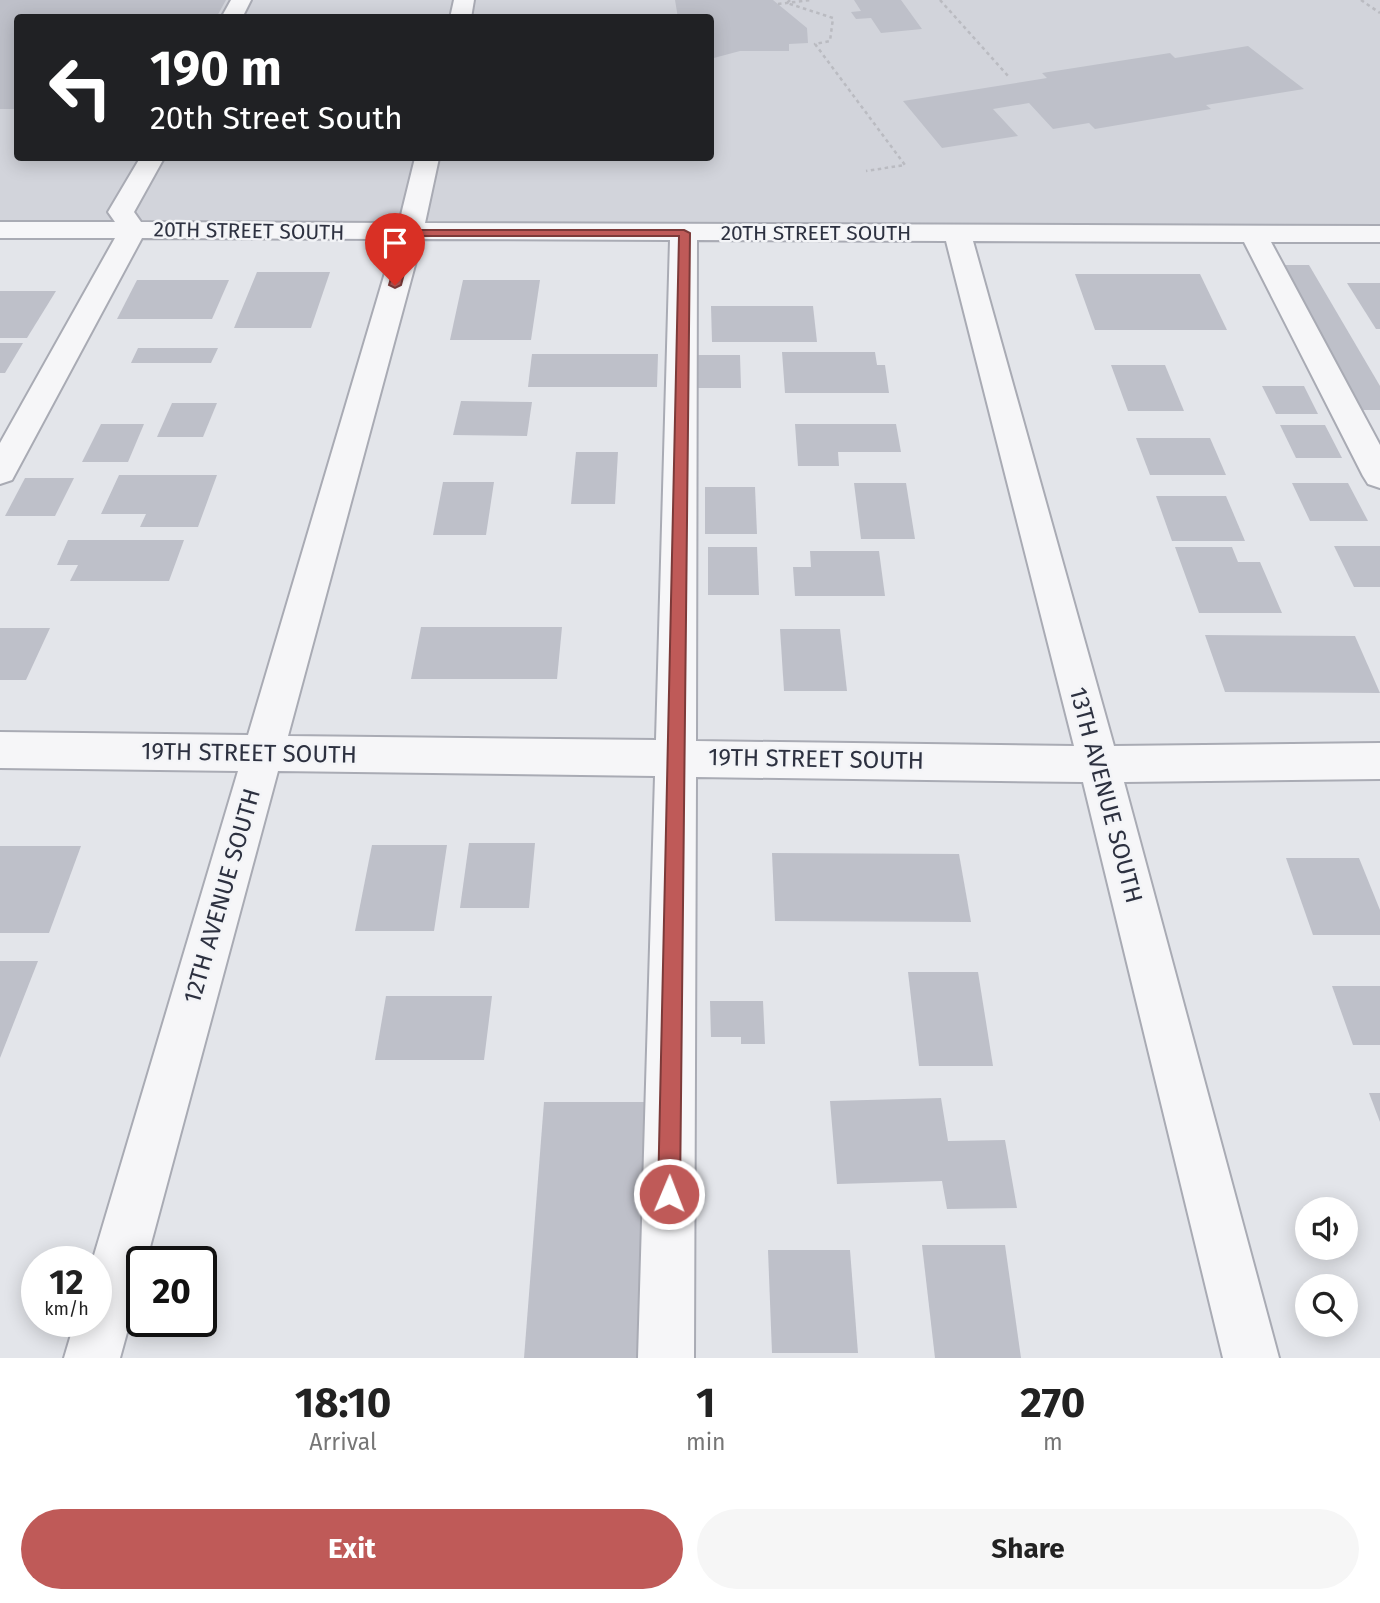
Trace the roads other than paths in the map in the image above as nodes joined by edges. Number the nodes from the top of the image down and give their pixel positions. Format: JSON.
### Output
{"nodes":[{"id":1,"x":150,"y":161,"type":"edge"},
{"id":2,"x":426,"y":161,"type":"edge"},
{"id":3,"x":0,"y":229,"type":"edge"},
{"id":4,"x":133,"y":230,"type":"junction"},
{"id":5,"x":410,"y":233,"type":"junction"},
{"id":6,"x":684,"y":233,"type":"junction"},
{"id":7,"x":958,"y":234,"type":"junction"},
{"id":8,"x":1253,"y":234,"type":"junction"},
{"id":9,"x":1380,"y":234,"type":"edge"},
{"id":10,"x":0,"y":472,"type":"edge"},
{"id":11,"x":1380,"y":476,"type":"edge"},
{"id":12,"x":0,"y":750,"type":"edge"},
{"id":13,"x":263,"y":754,"type":"junction"},
{"id":14,"x":676,"y":757,"type":"junction"},
{"id":15,"x":1380,"y":761,"type":"edge"},
{"id":16,"x":1099,"y":764,"type":"junction"},
{"id":17,"x":92,"y":1358,"type":"edge"},
{"id":18,"x":666,"y":1358,"type":"edge"},
{"id":19,"x":1251,"y":1358,"type":"edge"}],
"edges":[{"from":1,"to":4,"type":"street"},
{"from":2,"to":5,"type":"street","name":"12TH AVENUE SOUTH"},
{"from":3,"to":4,"type":"street","name":"20TH STREET SOUTH"},
{"from":4,"to":5,"type":"street","name":"20TH STREET SOUTH"},
{"from":4,"to":10,"type":"street"},
{"from":5,"to":6,"type":"street","name":"20TH STREET SOUTH"},
{"from":5,"to":13,"type":"street","name":"12TH AVENUE SOUTH"},
{"from":6,"to":7,"type":"street","name":"20TH STREET SOUTH"},
{"from":6,"to":14,"type":"street"},
{"from":7,"to":8,"type":"street","name":"20TH STREET SOUTH"},
{"from":7,"to":16,"type":"street","name":"13TH AVENUE SOUTH"},
{"from":8,"to":9,"type":"street","name":"20TH STREET SOUTH"},
{"from":8,"to":11,"type":"street"},
{"from":12,"to":13,"type":"street","name":"19TH STREET SOUTH"},
{"from":13,"to":14,"type":"street","name":"19TH STREET SOUTH"},
{"from":13,"to":17,"type":"street","name":"12TH AVENUE SOUTH"},
{"from":14,"to":16,"type":"street","name":"19TH STREET SOUTH"},
{"from":14,"to":18,"type":"street"},
{"from":15,"to":16,"type":"street","name":"19TH STREET SOUTH"},
{"from":16,"to":19,"type":"street","name":"13TH AVENUE SOUTH"}]}
